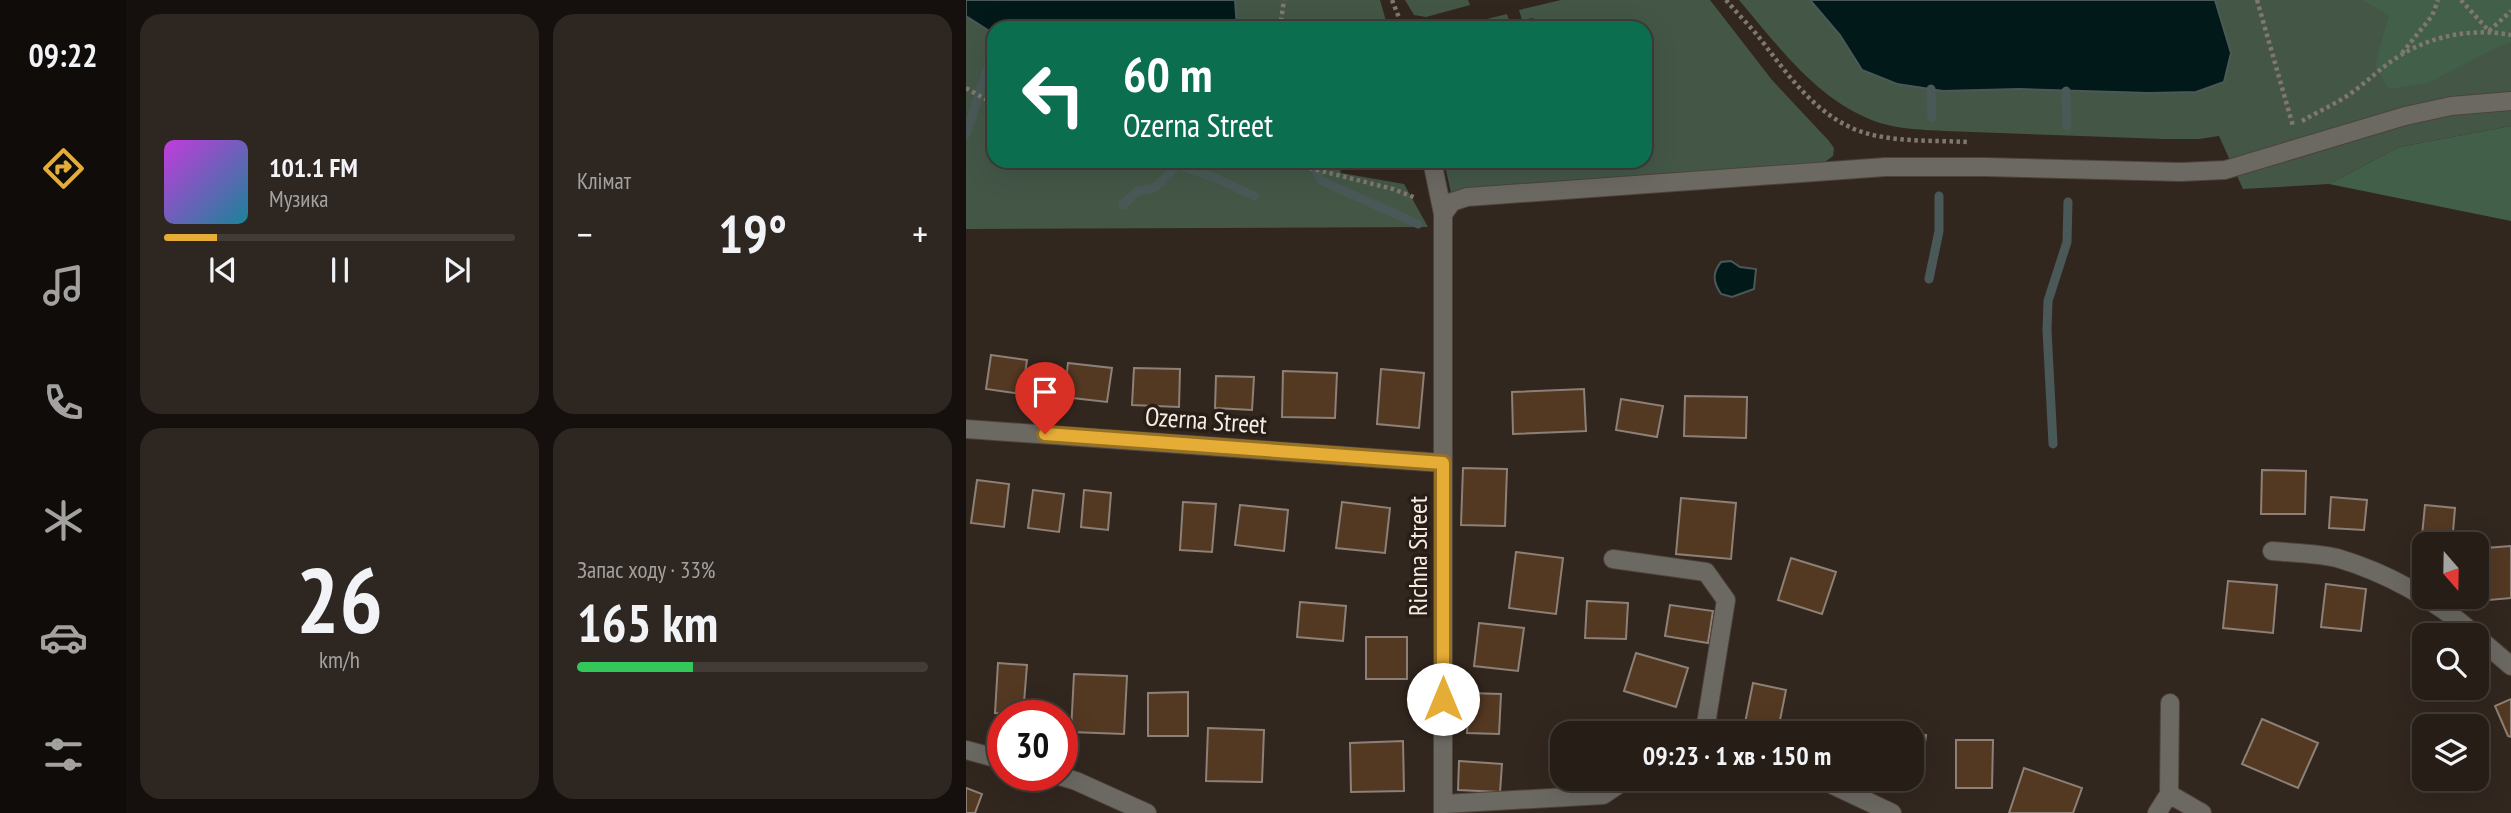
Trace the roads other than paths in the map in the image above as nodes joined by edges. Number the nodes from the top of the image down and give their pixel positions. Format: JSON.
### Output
{"nodes":[{"id":1,"x":2511,"y":101,"type":"edge"},
{"id":2,"x":1433,"y":168,"type":"edge"},
{"id":3,"x":1442,"y":211,"type":"junction"},
{"id":4,"x":966,"y":429,"type":"edge"},
{"id":5,"x":1443,"y":463,"type":"junction"},
{"id":6,"x":2272,"y":551,"type":"dead end"},
{"id":7,"x":1613,"y":559,"type":"dead end"},
{"id":8,"x":2461,"y":623,"type":"edge"},
{"id":9,"x":2489,"y":647,"type":"edge"},
{"id":10,"x":2511,"y":666,"type":"edge"},
{"id":11,"x":2170,"y":703,"type":"dead end"},
{"id":12,"x":1701,"y":721,"type":"edge"},
{"id":13,"x":966,"y":750,"type":"edge"},
{"id":14,"x":987,"y":756,"type":"edge"},
{"id":15,"x":1078,"y":782,"type":"edge"},
{"id":16,"x":1610,"y":791,"type":"edge"},
{"id":17,"x":1845,"y":791,"type":"edge"},
{"id":18,"x":2169,"y":794,"type":"junction"},
{"id":19,"x":1443,"y":808,"type":"edge"},
{"id":20,"x":1147,"y":813,"type":"edge"},
{"id":21,"x":1892,"y":813,"type":"edge"},
{"id":22,"x":2157,"y":813,"type":"edge"},
{"id":23,"x":2202,"y":813,"type":"edge"}],
"edges":[{"from":1,"to":3,"type":"street"},
{"from":2,"to":3,"type":"street","name":"Richna Street"},
{"from":3,"to":5,"type":"street","name":"Richna Street"},
{"from":4,"to":5,"type":"street","name":"Ozerna Street"},
{"from":5,"to":19,"type":"street","name":"Richna Street"},
{"from":6,"to":8,"type":"street"},
{"from":7,"to":12,"type":"street"},
{"from":9,"to":10,"type":"street"},
{"from":11,"to":18,"type":"street"},
{"from":13,"to":14,"type":"street"},
{"from":15,"to":20,"type":"street"},
{"from":16,"to":19,"type":"street"},
{"from":17,"to":21,"type":"street"},
{"from":18,"to":22,"type":"street"},
{"from":18,"to":23,"type":"street"}]}
